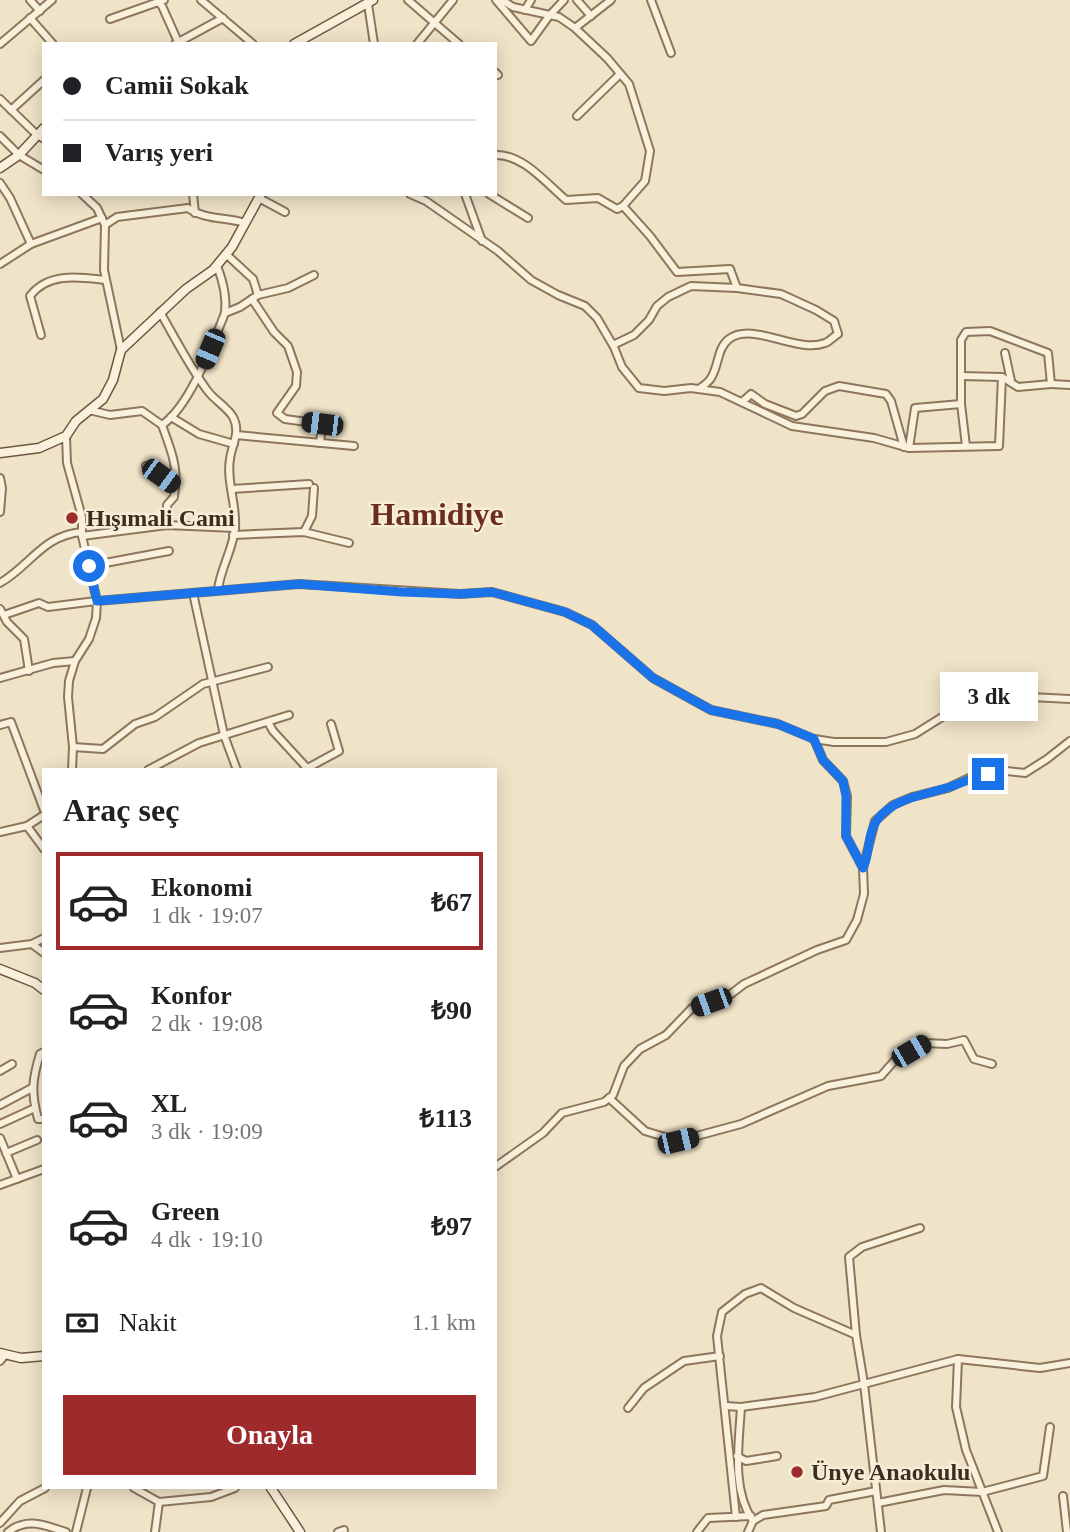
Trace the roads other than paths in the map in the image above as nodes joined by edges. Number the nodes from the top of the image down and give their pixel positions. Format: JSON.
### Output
{"nodes":[{"id":1,"x":30,"y":0,"type":"edge"},
{"id":2,"x":52,"y":0,"type":"edge"},
{"id":3,"x":201,"y":0,"type":"edge"},
{"id":4,"x":351,"y":0,"type":"edge"},
{"id":5,"x":408,"y":0,"type":"edge"},
{"id":6,"x":453,"y":0,"type":"edge"},
{"id":7,"x":496,"y":0,"type":"edge"},
{"id":8,"x":502,"y":0,"type":"edge"},
{"id":9,"x":531,"y":0,"type":"edge"},
{"id":10,"x":565,"y":0,"type":"edge"},
{"id":11,"x":577,"y":0,"type":"edge"},
{"id":12,"x":611,"y":0,"type":"edge"},
{"id":13,"x":651,"y":0,"type":"edge"},
{"id":14,"x":161,"y":1,"type":"edge"},
{"id":15,"x":370,"y":2,"type":"edge"},
{"id":16,"x":356,"y":10,"type":"junction"},
{"id":17,"x":525,"y":10,"type":"junction"},
{"id":18,"x":40,"y":11,"type":"junction"},
{"id":19,"x":548,"y":16,"type":"junction"},
{"id":20,"x":591,"y":16,"type":"junction"},
{"id":21,"x":30,"y":18,"type":"junction"},
{"id":22,"x":223,"y":18,"type":"junction"},
{"id":23,"x":110,"y":19,"type":"dead end"},
{"id":24,"x":434,"y":24,"type":"junction"},
{"id":25,"x":575,"y":28,"type":"junction"},
{"id":26,"x":1,"y":42,"type":"edge"},
{"id":27,"x":51,"y":42,"type":"edge"},
{"id":28,"x":177,"y":42,"type":"edge"},
{"id":29,"x":179,"y":42,"type":"edge"},
{"id":30,"x":251,"y":42,"type":"edge"},
{"id":31,"x":298,"y":42,"type":"edge"},
{"id":32,"x":374,"y":42,"type":"edge"},
{"id":33,"x":419,"y":42,"type":"edge"},
{"id":34,"x":456,"y":42,"type":"edge"},
{"id":35,"x":671,"y":53,"type":"dead end"},
{"id":36,"x":620,"y":74,"type":"junction"},
{"id":37,"x":42,"y":82,"type":"edge"},
{"id":38,"x":0,"y":99,"type":"edge"},
{"id":39,"x":11,"y":110,"type":"junction"},
{"id":40,"x":577,"y":116,"type":"dead end"},
{"id":41,"x":41,"y":134,"type":"edge"},
{"id":42,"x":0,"y":136,"type":"edge"},
{"id":43,"x":19,"y":155,"type":"junction"},
{"id":44,"x":497,"y":155,"type":"edge"},
{"id":45,"x":0,"y":167,"type":"edge"},
{"id":46,"x":42,"y":169,"type":"edge"},
{"id":47,"x":0,"y":183,"type":"edge"},
{"id":48,"x":85,"y":196,"type":"edge"},
{"id":49,"x":193,"y":196,"type":"edge"},
{"id":50,"x":260,"y":196,"type":"edge"},
{"id":51,"x":415,"y":196,"type":"edge"},
{"id":52,"x":465,"y":196,"type":"edge"},
{"id":53,"x":492,"y":196,"type":"edge"},
{"id":54,"x":623,"y":206,"type":"junction"},
{"id":55,"x":285,"y":212,"type":"dead end"},
{"id":56,"x":195,"y":213,"type":"junction"},
{"id":57,"x":528,"y":218,"type":"dead end"},
{"id":58,"x":104,"y":221,"type":"junction"},
{"id":59,"x":245,"y":223,"type":"junction"},
{"id":60,"x":482,"y":241,"type":"junction"},
{"id":61,"x":31,"y":244,"type":"junction"},
{"id":62,"x":226,"y":254,"type":"junction"},
{"id":63,"x":0,"y":264,"type":"edge"},
{"id":64,"x":217,"y":266,"type":"junction"},
{"id":65,"x":314,"y":275,"type":"dead end"},
{"id":66,"x":105,"y":280,"type":"junction"},
{"id":67,"x":737,"y":288,"type":"junction"},
{"id":68,"x":255,"y":297,"type":"junction"},
{"id":69,"x":160,"y":312,"type":"junction"},
{"id":70,"x":225,"y":313,"type":"junction"},
{"id":71,"x":41,"y":335,"type":"dead end"},
{"id":72,"x":613,"y":345,"type":"junction"},
{"id":73,"x":121,"y":350,"type":"junction"},
{"id":74,"x":1006,"y":353,"type":"dead end"},
{"id":75,"x":961,"y":376,"type":"junction"},
{"id":76,"x":198,"y":377,"type":"junction"},
{"id":77,"x":1002,"y":377,"type":"junction"},
{"id":78,"x":1011,"y":381,"type":"junction"},
{"id":79,"x":1051,"y":384,"type":"junction"},
{"id":80,"x":1070,"y":384,"type":"edge"},
{"id":81,"x":699,"y":389,"type":"junction"},
{"id":82,"x":742,"y":402,"type":"junction"},
{"id":83,"x":961,"y":404,"type":"junction"},
{"id":84,"x":89,"y":411,"type":"junction"},
{"id":85,"x":171,"y":417,"type":"junction"},
{"id":86,"x":162,"y":425,"type":"junction"},
{"id":87,"x":236,"y":435,"type":"junction"},
{"id":88,"x":66,"y":436,"type":"junction"},
{"id":89,"x":320,"y":443,"type":"junction"},
{"id":90,"x":234,"y":444,"type":"junction"},
{"id":91,"x":354,"y":446,"type":"dead end"},
{"id":92,"x":966,"y":446,"type":"junction"},
{"id":93,"x":906,"y":448,"type":"junction"},
{"id":94,"x":0,"y":453,"type":"edge"},
{"id":95,"x":146,"y":466,"type":"dead end"},
{"id":96,"x":0,"y":478,"type":"edge"},
{"id":97,"x":175,"y":487,"type":"junction"},
{"id":98,"x":231,"y":489,"type":"junction"},
{"id":99,"x":0,"y":512,"type":"edge"},
{"id":100,"x":167,"y":525,"type":"junction"},
{"id":101,"x":234,"y":531,"type":"junction"},
{"id":102,"x":304,"y":532,"type":"junction"},
{"id":103,"x":82,"y":534,"type":"junction"},
{"id":104,"x":349,"y":543,"type":"dead end"},
{"id":105,"x":169,"y":551,"type":"dead end"},
{"id":106,"x":89,"y":566,"type":"junction"},
{"id":107,"x":0,"y":583,"type":"edge"},
{"id":108,"x":218,"y":590,"type":"junction"},
{"id":109,"x":193,"y":593,"type":"junction"},
{"id":110,"x":97,"y":601,"type":"junction"},
{"id":111,"x":2,"y":612,"type":"edge"},
{"id":112,"x":75,"y":661,"type":"junction"},
{"id":113,"x":268,"y":667,"type":"dead end"},
{"id":114,"x":29,"y":671,"type":"junction"},
{"id":115,"x":0,"y":678,"type":"edge"},
{"id":116,"x":211,"y":681,"type":"junction"},
{"id":117,"x":1070,"y":699,"type":"edge"},
{"id":118,"x":289,"y":715,"type":"dead end"},
{"id":119,"x":268,"y":722,"type":"junction"},
{"id":120,"x":331,"y":724,"type":"dead end"},
{"id":121,"x":0,"y":725,"type":"edge"},
{"id":122,"x":224,"y":735,"type":"junction"},
{"id":123,"x":814,"y":739,"type":"junction"},
{"id":124,"x":1070,"y":741,"type":"edge"},
{"id":125,"x":73,"y":747,"type":"junction"},
{"id":126,"x":161,"y":767,"type":"edge"},
{"id":127,"x":72,"y":768,"type":"edge"},
{"id":128,"x":236,"y":768,"type":"edge"},
{"id":129,"x":304,"y":768,"type":"edge"},
{"id":130,"x":307,"y":768,"type":"edge"},
{"id":131,"x":42,"y":807,"type":"edge"},
{"id":132,"x":42,"y":814,"type":"edge"},
{"id":133,"x":27,"y":827,"type":"junction"},
{"id":134,"x":0,"y":832,"type":"edge"},
{"id":135,"x":40,"y":841,"type":"edge"},
{"id":136,"x":863,"y":868,"type":"junction"},
{"id":137,"x":42,"y":938,"type":"edge"},
{"id":138,"x":14,"y":940,"type":"dead end"},
{"id":139,"x":32,"y":944,"type":"junction"},
{"id":140,"x":3,"y":948,"type":"edge"},
{"id":141,"x":42,"y":952,"type":"edge"},
{"id":142,"x":0,"y":969,"type":"edge"},
{"id":143,"x":42,"y":988,"type":"edge"},
{"id":144,"x":42,"y":1053,"type":"edge"},
{"id":145,"x":12,"y":1064,"type":"dead end"},
{"id":146,"x":992,"y":1064,"type":"dead end"},
{"id":147,"x":0,"y":1070,"type":"edge"},
{"id":148,"x":32,"y":1088,"type":"junction"},
{"id":149,"x":609,"y":1098,"type":"junction"},
{"id":150,"x":0,"y":1105,"type":"edge"},
{"id":151,"x":35,"y":1108,"type":"junction"},
{"id":152,"x":42,"y":1119,"type":"edge"},
{"id":153,"x":0,"y":1124,"type":"edge"},
{"id":154,"x":0,"y":1138,"type":"edge"},
{"id":155,"x":37,"y":1140,"type":"dead end"},
{"id":156,"x":6,"y":1153,"type":"junction"},
{"id":157,"x":497,"y":1166,"type":"edge"},
{"id":158,"x":42,"y":1170,"type":"edge"},
{"id":159,"x":17,"y":1179,"type":"junction"},
{"id":160,"x":0,"y":1185,"type":"edge"},
{"id":161,"x":920,"y":1228,"type":"dead end"},
{"id":162,"x":856,"y":1335,"type":"junction"},
{"id":163,"x":2,"y":1356,"type":"edge"},
{"id":164,"x":42,"y":1356,"type":"edge"},
{"id":165,"x":720,"y":1356,"type":"junction"},
{"id":166,"x":958,"y":1359,"type":"junction"},
{"id":167,"x":1070,"y":1363,"type":"edge"},
{"id":168,"x":864,"y":1384,"type":"junction"},
{"id":169,"x":726,"y":1406,"type":"junction"},
{"id":170,"x":741,"y":1407,"type":"junction"},
{"id":171,"x":628,"y":1408,"type":"dead end"},
{"id":172,"x":1050,"y":1427,"type":"dead end"},
{"id":173,"x":730,"y":1450,"type":"junction"},
{"id":174,"x":778,"y":1456,"type":"dead end"},
{"id":175,"x":738,"y":1457,"type":"junction"},
{"id":176,"x":43,"y":1489,"type":"edge"},
{"id":177,"x":87,"y":1489,"type":"edge"},
{"id":178,"x":136,"y":1489,"type":"edge"},
{"id":179,"x":232,"y":1489,"type":"edge"},
{"id":180,"x":272,"y":1489,"type":"edge"},
{"id":181,"x":876,"y":1491,"type":"junction"},
{"id":182,"x":982,"y":1492,"type":"junction"},
{"id":183,"x":1063,"y":1496,"type":"dead end"},
{"id":184,"x":159,"y":1502,"type":"junction"},
{"id":185,"x":878,"y":1503,"type":"junction"},
{"id":186,"x":736,"y":1517,"type":"junction"},
{"id":187,"x":751,"y":1519,"type":"junction"},
{"id":188,"x":0,"y":1525,"type":"edge"},
{"id":189,"x":8,"y":1532,"type":"edge"},
{"id":190,"x":66,"y":1532,"type":"edge"},
{"id":191,"x":76,"y":1532,"type":"edge"},
{"id":192,"x":155,"y":1532,"type":"edge"},
{"id":193,"x":300,"y":1532,"type":"edge"},
{"id":194,"x":697,"y":1532,"type":"edge"},
{"id":195,"x":748,"y":1532,"type":"edge"},
{"id":196,"x":881,"y":1532,"type":"edge"},
{"id":197,"x":998,"y":1532,"type":"edge"},
{"id":198,"x":1067,"y":1532,"type":"edge"}],
"edges":[{"from":1,"to":18,"type":"street"},
{"from":2,"to":18,"type":"street"},
{"from":3,"to":22,"type":"street"},
{"from":4,"to":16,"type":"street"},
{"from":5,"to":24,"type":"street"},
{"from":6,"to":24,"type":"street"},
{"from":7,"to":19,"type":"street"},
{"from":8,"to":17,"type":"street"},
{"from":9,"to":17,"type":"street"},
{"from":10,"to":19,"type":"street"},
{"from":11,"to":20,"type":"street"},
{"from":12,"to":20,"type":"street"},
{"from":13,"to":35,"type":"street"},
{"from":14,"to":23,"type":"street"},
{"from":14,"to":28,"type":"street"},
{"from":15,"to":16,"type":"street"},
{"from":15,"to":32,"type":"street"},
{"from":16,"to":31,"type":"street"},
{"from":17,"to":19,"type":"street"},
{"from":18,"to":21,"type":"street"},
{"from":19,"to":25,"type":"street"},
{"from":20,"to":25,"type":"street"},
{"from":21,"to":26,"type":"street"},
{"from":21,"to":27,"type":"street"},
{"from":22,"to":29,"type":"street"},
{"from":22,"to":30,"type":"street"},
{"from":24,"to":33,"type":"street"},
{"from":24,"to":34,"type":"street"},
{"from":25,"to":36,"type":"street"},
{"from":36,"to":40,"type":"street"},
{"from":36,"to":54,"type":"street"},
{"from":37,"to":39,"type":"street"},
{"from":38,"to":39,"type":"street"},
{"from":39,"to":41,"type":"street"},
{"from":41,"to":43,"type":"street"},
{"from":42,"to":43,"type":"street"},
{"from":43,"to":45,"type":"street"},
{"from":43,"to":46,"type":"street"},
{"from":44,"to":54,"type":"street"},
{"from":47,"to":61,"type":"street"},
{"from":48,"to":58,"type":"street"},
{"from":49,"to":56,"type":"street"},
{"from":50,"to":55,"type":"street"},
{"from":50,"to":59,"type":"street"},
{"from":51,"to":60,"type":"street"},
{"from":52,"to":60,"type":"street"},
{"from":53,"to":57,"type":"street"},
{"from":54,"to":67,"type":"street"},
{"from":56,"to":58,"type":"street"},
{"from":56,"to":59,"type":"street"},
{"from":58,"to":61,"type":"street"},
{"from":58,"to":66,"type":"street"},
{"from":59,"to":62,"type":"street"},
{"from":60,"to":72,"type":"street"},
{"from":61,"to":63,"type":"street"},
{"from":62,"to":64,"type":"street"},
{"from":62,"to":68,"type":"street"},
{"from":64,"to":69,"type":"street"},
{"from":64,"to":70,"type":"street"},
{"from":65,"to":68,"type":"street"},
{"from":66,"to":71,"type":"street"},
{"from":66,"to":73,"type":"street"},
{"from":67,"to":72,"type":"street"},
{"from":67,"to":81,"type":"street"},
{"from":68,"to":70,"type":"street"},
{"from":68,"to":89,"type":"street"},
{"from":69,"to":73,"type":"street"},
{"from":69,"to":76,"type":"street"},
{"from":70,"to":76,"type":"street"},
{"from":72,"to":81,"type":"street"},
{"from":73,"to":84,"type":"street"},
{"from":74,"to":78,"type":"street"},
{"from":75,"to":77,"type":"street"},
{"from":75,"to":79,"type":"street"},
{"from":75,"to":83,"type":"street"},
{"from":76,"to":85,"type":"street"},
{"from":76,"to":87,"type":"street"},
{"from":77,"to":78,"type":"street"},
{"from":77,"to":92,"type":"street"},
{"from":78,"to":79,"type":"street"},
{"from":79,"to":80,"type":"street"},
{"from":81,"to":82,"type":"street"},
{"from":82,"to":93,"type":"street"},
{"from":82,"to":93,"type":"street"},
{"from":83,"to":92,"type":"street"},
{"from":83,"to":93,"type":"street"},
{"from":84,"to":86,"type":"street"},
{"from":84,"to":88,"type":"street"},
{"from":85,"to":86,"type":"street"},
{"from":85,"to":90,"type":"street"},
{"from":86,"to":97,"type":"street"},
{"from":87,"to":89,"type":"street"},
{"from":87,"to":90,"type":"street"},
{"from":88,"to":94,"type":"street"},
{"from":88,"to":103,"type":"street"},
{"from":89,"to":91,"type":"street"},
{"from":90,"to":98,"type":"street"},
{"from":92,"to":93,"type":"street"},
{"from":95,"to":97,"type":"street"},
{"from":96,"to":99,"type":"street"},
{"from":97,"to":100,"type":"street"},
{"from":98,"to":101,"type":"street"},
{"from":98,"to":102,"type":"street"},
{"from":100,"to":101,"type":"street"},
{"from":100,"to":103,"type":"street"},
{"from":101,"to":102,"type":"street"},
{"from":101,"to":108,"type":"street"},
{"from":102,"to":104,"type":"street"},
{"from":103,"to":106,"type":"street"},
{"from":103,"to":107,"type":"street"},
{"from":105,"to":106,"type":"street"},
{"from":106,"to":110,"type":"street"},
{"from":108,"to":109,"type":"street"},
{"from":108,"to":123,"type":"street"},
{"from":109,"to":110,"type":"street"},
{"from":109,"to":116,"type":"street"},
{"from":110,"to":111,"type":"street"},
{"from":110,"to":112,"type":"street"},
{"from":111,"to":114,"type":"street"},
{"from":112,"to":114,"type":"street"},
{"from":112,"to":125,"type":"street"},
{"from":113,"to":116,"type":"street"},
{"from":114,"to":115,"type":"street"},
{"from":116,"to":122,"type":"street"},
{"from":116,"to":125,"type":"street"},
{"from":117,"to":123,"type":"street"},
{"from":118,"to":119,"type":"street"},
{"from":119,"to":122,"type":"street"},
{"from":119,"to":129,"type":"street"},
{"from":120,"to":130,"type":"street"},
{"from":121,"to":131,"type":"street"},
{"from":122,"to":126,"type":"street"},
{"from":122,"to":128,"type":"street"},
{"from":123,"to":136,"type":"street"},
{"from":124,"to":136,"type":"street"},
{"from":125,"to":127,"type":"street"},
{"from":132,"to":133,"type":"street"},
{"from":133,"to":134,"type":"street"},
{"from":133,"to":135,"type":"street"},
{"from":136,"to":149,"type":"street"},
{"from":137,"to":139,"type":"street"},
{"from":138,"to":140,"type":"street"},
{"from":139,"to":140,"type":"street"},
{"from":139,"to":141,"type":"street"},
{"from":142,"to":143,"type":"street"},
{"from":144,"to":148,"type":"street"},
{"from":145,"to":147,"type":"street"},
{"from":146,"to":149,"type":"street"},
{"from":148,"to":150,"type":"street"},
{"from":148,"to":151,"type":"street"},
{"from":149,"to":157,"type":"street"},
{"from":151,"to":152,"type":"street"},
{"from":151,"to":153,"type":"street"},
{"from":154,"to":156,"type":"street"},
{"from":155,"to":156,"type":"street"},
{"from":156,"to":159,"type":"street"},
{"from":158,"to":159,"type":"street"},
{"from":159,"to":160,"type":"street"},
{"from":161,"to":162,"type":"street"},
{"from":162,"to":165,"type":"street"},
{"from":162,"to":168,"type":"street"},
{"from":163,"to":164,"type":"street"},
{"from":165,"to":169,"type":"street"},
{"from":165,"to":171,"type":"street"},
{"from":166,"to":167,"type":"street"},
{"from":166,"to":168,"type":"street"},
{"from":166,"to":182,"type":"street"},
{"from":168,"to":170,"type":"street"},
{"from":168,"to":181,"type":"street"},
{"from":169,"to":170,"type":"street"},
{"from":169,"to":173,"type":"street"},
{"from":170,"to":175,"type":"street"},
{"from":172,"to":182,"type":"street"},
{"from":173,"to":175,"type":"street"},
{"from":173,"to":186,"type":"street"},
{"from":174,"to":175,"type":"street"},
{"from":175,"to":187,"type":"street"},
{"from":176,"to":188,"type":"street"},
{"from":177,"to":191,"type":"street"},
{"from":178,"to":184,"type":"street"},
{"from":179,"to":184,"type":"street"},
{"from":180,"to":193,"type":"street"},
{"from":181,"to":185,"type":"street"},
{"from":181,"to":187,"type":"street"},
{"from":182,"to":185,"type":"street"},
{"from":182,"to":197,"type":"street"},
{"from":183,"to":198,"type":"street"},
{"from":184,"to":192,"type":"street"},
{"from":185,"to":196,"type":"street"},
{"from":186,"to":187,"type":"street"},
{"from":186,"to":194,"type":"street"},
{"from":187,"to":195,"type":"street"},
{"from":188,"to":189,"type":"street"},
{"from":189,"to":190,"type":"street"}]}
